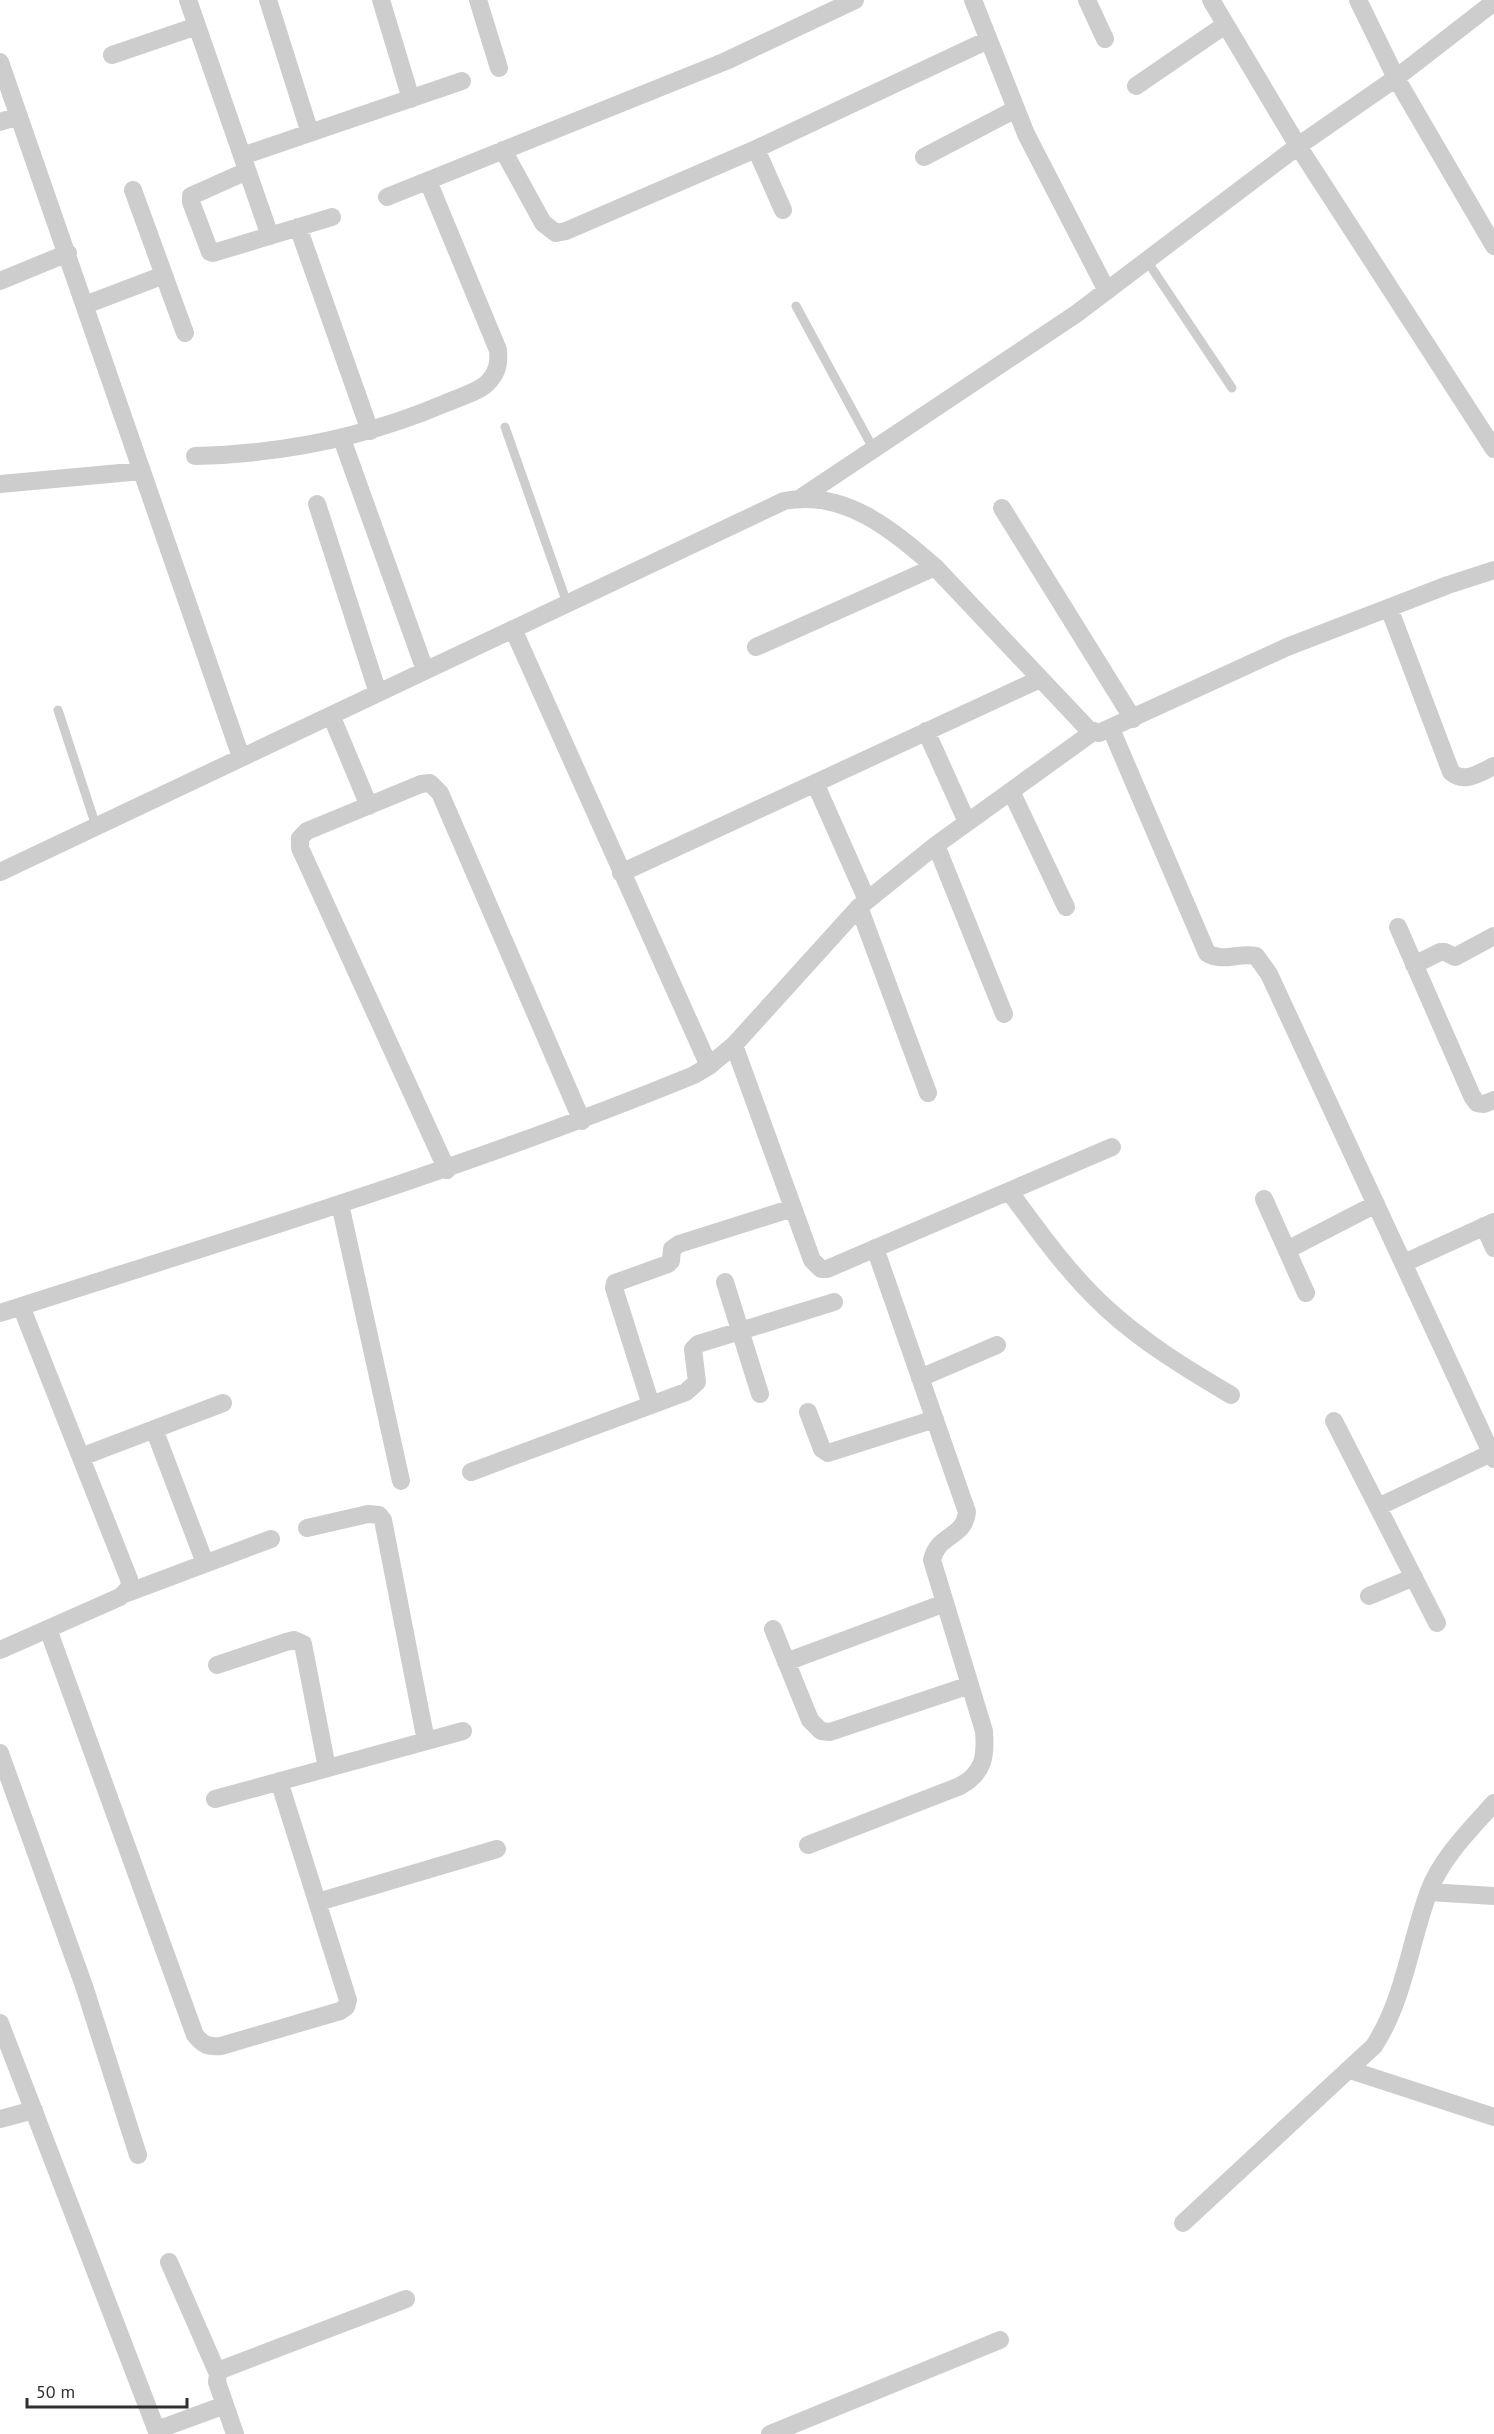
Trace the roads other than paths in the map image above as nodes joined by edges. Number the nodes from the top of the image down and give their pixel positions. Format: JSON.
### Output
{"nodes":[{"id":1,"x":188,"y":0,"type":"edge"},
{"id":2,"x":268,"y":0,"type":"edge"},
{"id":3,"x":381,"y":0,"type":"edge"},
{"id":4,"x":478,"y":0,"type":"edge"},
{"id":5,"x":855,"y":0,"type":"edge"},
{"id":6,"x":973,"y":0,"type":"edge"},
{"id":7,"x":1087,"y":0,"type":"edge"},
{"id":8,"x":1211,"y":0,"type":"edge"},
{"id":9,"x":1358,"y":0,"type":"edge"},
{"id":10,"x":1493,"y":5,"type":"edge"},
{"id":11,"x":824,"y":7,"type":"edge"},
{"id":12,"x":1225,"y":25,"type":"junction"},
{"id":13,"x":197,"y":26,"type":"junction"},
{"id":14,"x":1105,"y":39,"type":"dead end"},
{"id":15,"x":988,"y":40,"type":"junction"},
{"id":16,"x":112,"y":55,"type":"dead end"},
{"id":17,"x":0,"y":62,"type":"edge"},
{"id":18,"x":499,"y":68,"type":"dead end"},
{"id":19,"x":1396,"y":78,"type":"junction"},
{"id":20,"x":462,"y":81,"type":"dead end"},
{"id":21,"x":1136,"y":86,"type":"dead end"},
{"id":22,"x":411,"y":99,"type":"junction"},
{"id":23,"x":1016,"y":109,"type":"junction"},
{"id":24,"x":19,"y":116,"type":"junction"},
{"id":25,"x":0,"y":122,"type":"edge"},
{"id":26,"x":309,"y":133,"type":"junction"},
{"id":27,"x":1298,"y":146,"type":"junction"},
{"id":28,"x":756,"y":149,"type":"junction"},
{"id":29,"x":503,"y":150,"type":"junction"},
{"id":30,"x":924,"y":156,"type":"dead end"},
{"id":31,"x":245,"y":164,"type":"junction"},
{"id":32,"x":428,"y":181,"type":"junction"},
{"id":33,"x":133,"y":190,"type":"dead end"},
{"id":34,"x":387,"y":197,"type":"dead end"},
{"id":35,"x":783,"y":210,"type":"dead end"},
{"id":36,"x":332,"y":217,"type":"dead end"},
{"id":37,"x":298,"y":227,"type":"junction"},
{"id":38,"x":270,"y":236,"type":"junction"},
{"id":39,"x":1494,"y":246,"type":"edge"},
{"id":40,"x":68,"y":253,"type":"junction"},
{"id":41,"x":1147,"y":261,"type":"junction"},
{"id":42,"x":164,"y":275,"type":"junction"},
{"id":43,"x":0,"y":281,"type":"edge"},
{"id":44,"x":1107,"y":291,"type":"junction"},
{"id":45,"x":86,"y":305,"type":"junction"},
{"id":46,"x":796,"y":306,"type":"dead end"},
{"id":47,"x":185,"y":333,"type":"dead end"},
{"id":48,"x":1232,"y":388,"type":"dead end"},
{"id":49,"x":505,"y":427,"type":"dead end"},
{"id":50,"x":370,"y":432,"type":"junction"},
{"id":51,"x":342,"y":439,"type":"junction"},
{"id":52,"x":1494,"y":449,"type":"edge"},
{"id":53,"x":874,"y":450,"type":"junction"},
{"id":54,"x":195,"y":456,"type":"dead end"},
{"id":55,"x":142,"y":471,"type":"junction"},
{"id":56,"x":0,"y":484,"type":"edge"},
{"id":57,"x":802,"y":497,"type":"junction"},
{"id":58,"x":317,"y":504,"type":"dead end"},
{"id":59,"x":1002,"y":508,"type":"dead end"},
{"id":60,"x":935,"y":567,"type":"junction"},
{"id":61,"x":1494,"y":570,"type":"edge"},
{"id":62,"x":567,"y":603,"type":"junction"},
{"id":63,"x":1389,"y":608,"type":"junction"},
{"id":64,"x":513,"y":629,"type":"junction"},
{"id":65,"x":756,"y":647,"type":"dead end"},
{"id":66,"x":425,"y":670,"type":"junction"},
{"id":67,"x":1040,"y":679,"type":"junction"},
{"id":68,"x":378,"y":693,"type":"junction"},
{"id":69,"x":58,"y":710,"type":"dead end"},
{"id":70,"x":331,"y":715,"type":"junction"},
{"id":71,"x":1133,"y":719,"type":"junction"},
{"id":72,"x":1102,"y":730,"type":"junction"},
{"id":73,"x":926,"y":731,"type":"junction"},
{"id":74,"x":241,"y":757,"type":"junction"},
{"id":75,"x":1494,"y":766,"type":"edge"},
{"id":76,"x":815,"y":783,"type":"junction"},
{"id":77,"x":1011,"y":791,"type":"junction"},
{"id":78,"x":369,"y":807,"type":"junction"},
{"id":79,"x":967,"y":822,"type":"junction"},
{"id":80,"x":96,"y":826,"type":"junction"},
{"id":81,"x":936,"y":845,"type":"junction"},
{"id":82,"x":0,"y":872,"type":"edge"},
{"id":83,"x":621,"y":873,"type":"junction"},
{"id":84,"x":863,"y":903,"type":"junction"},
{"id":85,"x":1066,"y":907,"type":"dead end"},
{"id":86,"x":1398,"y":927,"type":"dead end"},
{"id":87,"x":1494,"y":936,"type":"edge"},
{"id":88,"x":1414,"y":965,"type":"junction"},
{"id":89,"x":1004,"y":1014,"type":"dead end"},
{"id":90,"x":734,"y":1045,"type":"junction"},
{"id":91,"x":709,"y":1066,"type":"junction"},
{"id":92,"x":928,"y":1093,"type":"dead end"},
{"id":93,"x":1494,"y":1100,"type":"edge"},
{"id":94,"x":582,"y":1121,"type":"junction"},
{"id":95,"x":1112,"y":1147,"type":"dead end"},
{"id":96,"x":447,"y":1170,"type":"junction"},
{"id":97,"x":1009,"y":1191,"type":"junction"},
{"id":98,"x":1264,"y":1199,"type":"dead end"},
{"id":99,"x":340,"y":1204,"type":"junction"},
{"id":100,"x":1376,"y":1204,"type":"junction"},
{"id":101,"x":793,"y":1208,"type":"junction"},
{"id":102,"x":1489,"y":1224,"type":"edge"},
{"id":103,"x":875,"y":1248,"type":"junction"},
{"id":104,"x":1494,"y":1248,"type":"edge"},
{"id":105,"x":1287,"y":1250,"type":"junction"},
{"id":106,"x":1404,"y":1263,"type":"junction"},
{"id":107,"x":725,"y":1282,"type":"dead end"},
{"id":108,"x":1306,"y":1293,"type":"dead end"},
{"id":109,"x":834,"y":1302,"type":"dead end"},
{"id":110,"x":21,"y":1306,"type":"junction"},
{"id":111,"x":0,"y":1313,"type":"edge"},
{"id":112,"x":740,"y":1332,"type":"junction"},
{"id":113,"x":997,"y":1345,"type":"dead end"},
{"id":114,"x":920,"y":1378,"type":"junction"},
{"id":115,"x":760,"y":1394,"type":"dead end"},
{"id":116,"x":1231,"y":1395,"type":"dead end"},
{"id":117,"x":223,"y":1403,"type":"dead end"},
{"id":118,"x":651,"y":1405,"type":"junction"},
{"id":119,"x":808,"y":1412,"type":"dead end"},
{"id":120,"x":935,"y":1419,"type":"junction"},
{"id":121,"x":1334,"y":1421,"type":"dead end"},
{"id":122,"x":154,"y":1429,"type":"junction"},
{"id":123,"x":1493,"y":1456,"type":"edge"},
{"id":124,"x":81,"y":1457,"type":"junction"},
{"id":125,"x":471,"y":1472,"type":"dead end"},
{"id":126,"x":401,"y":1481,"type":"dead end"},
{"id":127,"x":1378,"y":1507,"type":"junction"},
{"id":128,"x":307,"y":1528,"type":"dead end"},
{"id":129,"x":271,"y":1539,"type":"dead end"},
{"id":130,"x":205,"y":1563,"type":"junction"},
{"id":131,"x":1414,"y":1577,"type":"junction"},
{"id":132,"x":127,"y":1593,"type":"junction"},
{"id":133,"x":1369,"y":1596,"type":"dead end"},
{"id":134,"x":945,"y":1603,"type":"junction"},
{"id":135,"x":1437,"y":1623,"type":"dead end"},
{"id":136,"x":48,"y":1629,"type":"junction"},
{"id":137,"x":773,"y":1629,"type":"dead end"},
{"id":138,"x":0,"y":1650,"type":"edge"},
{"id":139,"x":786,"y":1662,"type":"junction"},
{"id":140,"x":217,"y":1665,"type":"dead end"},
{"id":141,"x":970,"y":1686,"type":"junction"},
{"id":142,"x":463,"y":1731,"type":"dead end"},
{"id":143,"x":426,"y":1741,"type":"junction"},
{"id":144,"x":0,"y":1753,"type":"edge"},
{"id":145,"x":327,"y":1768,"type":"junction"},
{"id":146,"x":279,"y":1781,"type":"junction"},
{"id":147,"x":215,"y":1799,"type":"dead end"},
{"id":148,"x":1494,"y":1803,"type":"edge"},
{"id":149,"x":808,"y":1845,"type":"dead end"},
{"id":150,"x":497,"y":1849,"type":"dead end"},
{"id":151,"x":1429,"y":1892,"type":"junction"},
{"id":152,"x":1494,"y":1896,"type":"edge"},
{"id":153,"x":318,"y":1902,"type":"junction"},
{"id":154,"x":1,"y":2031,"type":"edge"},
{"id":155,"x":1350,"y":2070,"type":"junction"},
{"id":156,"x":34,"y":2110,"type":"junction"},
{"id":157,"x":1494,"y":2117,"type":"edge"},
{"id":158,"x":0,"y":2119,"type":"edge"},
{"id":159,"x":138,"y":2155,"type":"dead end"},
{"id":160,"x":1183,"y":2223,"type":"dead end"},
{"id":161,"x":169,"y":2262,"type":"dead end"},
{"id":162,"x":406,"y":2299,"type":"dead end"},
{"id":163,"x":1000,"y":2340,"type":"dead end"},
{"id":164,"x":218,"y":2374,"type":"junction"},
{"id":165,"x":225,"y":2405,"type":"junction"},
{"id":166,"x":158,"y":2432,"type":"edge"},
{"id":167,"x":235,"y":2434,"type":"edge"},
{"id":168,"x":770,"y":2434,"type":"edge"}],
"edges":[{"from":1,"to":13,"type":"street"},
{"from":2,"to":26,"type":"street"},
{"from":3,"to":22,"type":"street"},
{"from":4,"to":18,"type":"street"},
{"from":5,"to":11,"type":"street"},
{"from":6,"to":15,"type":"street"},
{"from":7,"to":14,"type":"street"},
{"from":8,"to":12,"type":"street"},
{"from":9,"to":19,"type":"street"},
{"from":10,"to":19,"type":"street"},
{"from":11,"to":29,"type":"street"},
{"from":12,"to":21,"type":"street"},
{"from":12,"to":27,"type":"street"},
{"from":13,"to":16,"type":"street"},
{"from":13,"to":31,"type":"street"},
{"from":15,"to":23,"type":"street"},
{"from":15,"to":28,"type":"street"},
{"from":17,"to":24,"type":"street"},
{"from":19,"to":27,"type":"street"},
{"from":19,"to":39,"type":"street"},
{"from":20,"to":22,"type":"street"},
{"from":22,"to":26,"type":"street"},
{"from":23,"to":30,"type":"street"},
{"from":23,"to":44,"type":"street"},
{"from":24,"to":25,"type":"street"},
{"from":24,"to":40,"type":"street"},
{"from":26,"to":31,"type":"street"},
{"from":27,"to":41,"type":"street"},
{"from":27,"to":52,"type":"street"},
{"from":28,"to":29,"type":"street"},
{"from":28,"to":35,"type":"street"},
{"from":29,"to":32,"type":"street"},
{"from":31,"to":38,"type":"street"},
{"from":31,"to":38,"type":"street"},
{"from":32,"to":34,"type":"street"},
{"from":32,"to":50,"type":"street"},
{"from":33,"to":42,"type":"street"},
{"from":36,"to":37,"type":"street"},
{"from":37,"to":38,"type":"street"},
{"from":37,"to":50,"type":"street"},
{"from":40,"to":43,"type":"street"},
{"from":40,"to":45,"type":"street"},
{"from":41,"to":44,"type":"street"},
{"from":41,"to":48,"type":"lane"},
{"from":42,"to":45,"type":"street"},
{"from":42,"to":47,"type":"street"},
{"from":44,"to":53,"type":"street"},
{"from":45,"to":55,"type":"street"},
{"from":46,"to":53,"type":"lane"},
{"from":49,"to":62,"type":"lane"},
{"from":50,"to":51,"type":"street"},
{"from":51,"to":54,"type":"street"},
{"from":51,"to":66,"type":"street"},
{"from":53,"to":57,"type":"street"},
{"from":55,"to":56,"type":"street"},
{"from":55,"to":74,"type":"street"},
{"from":57,"to":60,"type":"street"},
{"from":57,"to":62,"type":"street"},
{"from":58,"to":68,"type":"street"},
{"from":59,"to":71,"type":"street"},
{"from":60,"to":65,"type":"street"},
{"from":60,"to":67,"type":"street"},
{"from":61,"to":63,"type":"street"},
{"from":62,"to":64,"type":"street"},
{"from":63,"to":71,"type":"street"},
{"from":63,"to":75,"type":"street"},
{"from":64,"to":66,"type":"street"},
{"from":64,"to":83,"type":"street"},
{"from":66,"to":68,"type":"street"},
{"from":67,"to":72,"type":"street"},
{"from":67,"to":73,"type":"street"},
{"from":68,"to":70,"type":"street"},
{"from":69,"to":80,"type":"lane"},
{"from":70,"to":74,"type":"street"},
{"from":70,"to":78,"type":"street"},
{"from":71,"to":72,"type":"street"},
{"from":72,"to":77,"type":"street"},
{"from":72,"to":100,"type":"street"},
{"from":73,"to":76,"type":"street"},
{"from":73,"to":79,"type":"street"},
{"from":74,"to":80,"type":"street"},
{"from":76,"to":83,"type":"street"},
{"from":76,"to":84,"type":"street"},
{"from":77,"to":79,"type":"street"},
{"from":77,"to":85,"type":"street"},
{"from":78,"to":94,"type":"street"},
{"from":78,"to":96,"type":"street"},
{"from":79,"to":81,"type":"street"},
{"from":80,"to":82,"type":"street"},
{"from":81,"to":84,"type":"street"},
{"from":81,"to":89,"type":"street"},
{"from":83,"to":91,"type":"street"},
{"from":84,"to":90,"type":"street"},
{"from":84,"to":92,"type":"street"},
{"from":86,"to":88,"type":"street"},
{"from":87,"to":88,"type":"street"},
{"from":88,"to":93,"type":"street"},
{"from":90,"to":91,"type":"street"},
{"from":90,"to":101,"type":"street"},
{"from":91,"to":94,"type":"street"},
{"from":94,"to":96,"type":"street"},
{"from":95,"to":97,"type":"street"},
{"from":96,"to":99,"type":"street"},
{"from":97,"to":103,"type":"street"},
{"from":97,"to":116,"type":"street"},
{"from":98,"to":105,"type":"street"},
{"from":99,"to":110,"type":"street"},
{"from":99,"to":126,"type":"street"},
{"from":100,"to":105,"type":"street"},
{"from":100,"to":106,"type":"street"},
{"from":101,"to":103,"type":"street"},
{"from":101,"to":118,"type":"street"},
{"from":102,"to":104,"type":"street"},
{"from":102,"to":106,"type":"street"},
{"from":103,"to":114,"type":"street"},
{"from":105,"to":108,"type":"street"},
{"from":106,"to":123,"type":"street"},
{"from":107,"to":112,"type":"street"},
{"from":109,"to":112,"type":"street"},
{"from":110,"to":111,"type":"street"},
{"from":110,"to":124,"type":"street"},
{"from":112,"to":115,"type":"street"},
{"from":112,"to":118,"type":"street"},
{"from":113,"to":114,"type":"street"},
{"from":114,"to":120,"type":"street"},
{"from":117,"to":122,"type":"street"},
{"from":118,"to":125,"type":"street"},
{"from":119,"to":120,"type":"street"},
{"from":120,"to":134,"type":"street"},
{"from":121,"to":127,"type":"street"},
{"from":122,"to":124,"type":"street"},
{"from":122,"to":130,"type":"street"},
{"from":123,"to":127,"type":"street"},
{"from":124,"to":132,"type":"street"},
{"from":127,"to":131,"type":"street"},
{"from":128,"to":143,"type":"street"},
{"from":129,"to":130,"type":"street"},
{"from":130,"to":132,"type":"street"},
{"from":131,"to":133,"type":"street"},
{"from":131,"to":135,"type":"street"},
{"from":132,"to":136,"type":"street"},
{"from":134,"to":139,"type":"street"},
{"from":134,"to":141,"type":"street"},
{"from":136,"to":138,"type":"street"},
{"from":136,"to":153,"type":"street"},
{"from":137,"to":139,"type":"street"},
{"from":139,"to":141,"type":"street"},
{"from":140,"to":145,"type":"street"},
{"from":141,"to":149,"type":"street"},
{"from":142,"to":143,"type":"street"},
{"from":143,"to":145,"type":"street"},
{"from":144,"to":159,"type":"street"},
{"from":145,"to":146,"type":"street"},
{"from":146,"to":147,"type":"street"},
{"from":146,"to":153,"type":"street"},
{"from":148,"to":151,"type":"street"},
{"from":150,"to":153,"type":"street"},
{"from":151,"to":152,"type":"street"},
{"from":151,"to":155,"type":"street"},
{"from":154,"to":156,"type":"street"},
{"from":155,"to":157,"type":"street"},
{"from":155,"to":160,"type":"street"},
{"from":156,"to":158,"type":"street"},
{"from":156,"to":166,"type":"street"},
{"from":161,"to":164,"type":"street"},
{"from":162,"to":164,"type":"street"},
{"from":163,"to":168,"type":"street"},
{"from":164,"to":165,"type":"street"},
{"from":165,"to":166,"type":"street"},
{"from":165,"to":167,"type":"street"}]}
